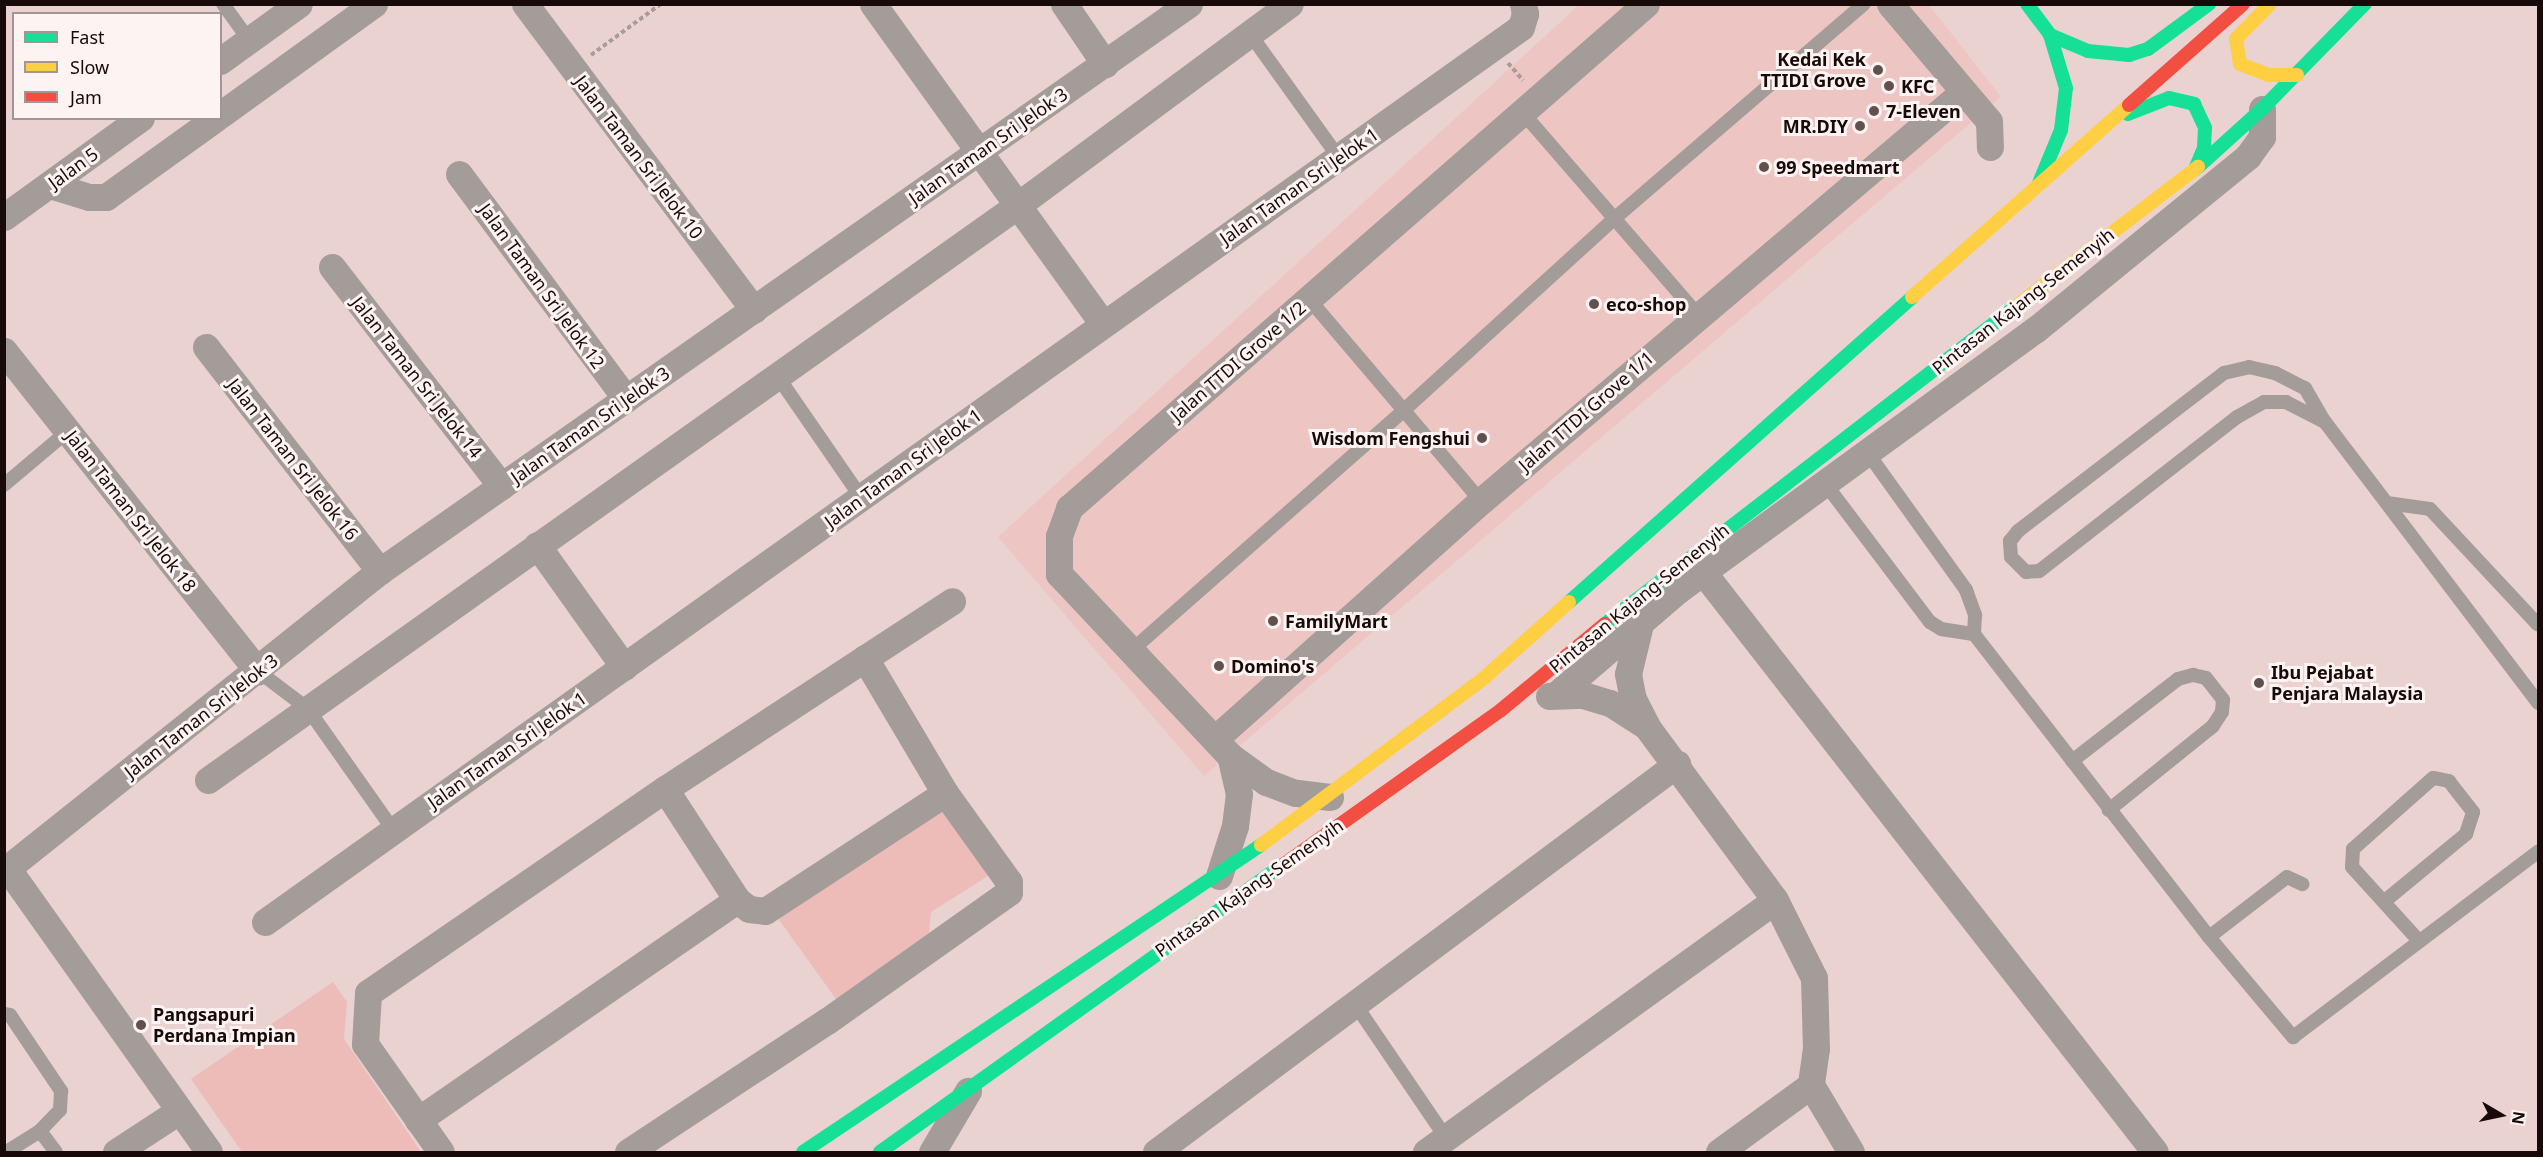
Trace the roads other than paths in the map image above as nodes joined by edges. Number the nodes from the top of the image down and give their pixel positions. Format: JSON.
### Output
{"nodes":[{"id":1,"x":223,"y":4,"type":"edge"},
{"id":2,"x":299,"y":4,"type":"edge"},
{"id":3,"x":374,"y":4,"type":"edge"},
{"id":4,"x":525,"y":4,"type":"edge"},
{"id":5,"x":873,"y":4,"type":"edge"},
{"id":6,"x":1064,"y":4,"type":"edge"},
{"id":7,"x":1189,"y":4,"type":"edge"},
{"id":8,"x":1290,"y":4,"type":"edge"},
{"id":9,"x":1523,"y":4,"type":"edge"},
{"id":10,"x":1646,"y":4,"type":"edge"},
{"id":11,"x":1864,"y":4,"type":"edge"},
{"id":12,"x":1890,"y":4,"type":"edge"},
{"id":13,"x":2027,"y":4,"type":"edge"},
{"id":14,"x":2209,"y":4,"type":"edge"},
{"id":15,"x":2243,"y":4,"type":"edge"},
{"id":16,"x":2270,"y":4,"type":"edge"},
{"id":17,"x":2365,"y":4,"type":"edge"},
{"id":18,"x":1250,"y":34,"type":"junction"},
{"id":19,"x":2050,"y":35,"type":"junction"},
{"id":20,"x":249,"y":40,"type":"junction"},
{"id":21,"x":222,"y":60,"type":"edge"},
{"id":22,"x":1105,"y":64,"type":"junction"},
{"id":23,"x":2297,"y":75,"type":"junction"},
{"id":24,"x":1962,"y":93,"type":"junction"},
{"id":25,"x":1531,"y":106,"type":"junction"},
{"id":26,"x":2262,"y":109,"type":"junction"},
{"id":27,"x":222,"y":114,"type":"edge"},
{"id":28,"x":138,"y":120,"type":"edge"},
{"id":29,"x":213,"y":120,"type":"edge"},
{"id":30,"x":2094,"y":135,"type":"junction"},
{"id":31,"x":1990,"y":147,"type":"dead end"},
{"id":32,"x":977,"y":153,"type":"junction"},
{"id":33,"x":1339,"y":158,"type":"junction"},
{"id":34,"x":2195,"y":169,"type":"junction"},
{"id":35,"x":459,"y":174,"type":"dead end"},
{"id":36,"x":2039,"y":183,"type":"junction"},
{"id":37,"x":50,"y":185,"type":"junction"},
{"id":38,"x":1018,"y":205,"type":"junction"},
{"id":39,"x":4,"y":217,"type":"edge"},
{"id":40,"x":1615,"y":218,"type":"junction"},
{"id":41,"x":332,"y":267,"type":"dead end"},
{"id":42,"x":1309,"y":299,"type":"junction"},
{"id":43,"x":753,"y":310,"type":"junction"},
{"id":44,"x":1698,"y":315,"type":"junction"},
{"id":45,"x":1103,"y":324,"type":"junction"},
{"id":46,"x":206,"y":347,"type":"dead end"},
{"id":47,"x":4,"y":351,"type":"edge"},
{"id":48,"x":776,"y":374,"type":"junction"},
{"id":49,"x":626,"y":399,"type":"junction"},
{"id":50,"x":1404,"y":410,"type":"junction"},
{"id":51,"x":2325,"y":422,"type":"junction"},
{"id":52,"x":68,"y":431,"type":"junction"},
{"id":53,"x":1867,"y":452,"type":"junction"},
{"id":54,"x":1824,"y":482,"type":"junction"},
{"id":55,"x":4,"y":486,"type":"edge"},
{"id":56,"x":501,"y":486,"type":"junction"},
{"id":57,"x":861,"y":497,"type":"junction"},
{"id":58,"x":1481,"y":501,"type":"junction"},
{"id":59,"x":2387,"y":503,"type":"junction"},
{"id":60,"x":537,"y":545,"type":"junction"},
{"id":61,"x":380,"y":572,"type":"junction"},
{"id":62,"x":1703,"y":572,"type":"junction"},
{"id":63,"x":952,"y":601,"type":"dead end"},
{"id":64,"x":1641,"y":623,"type":"junction"},
{"id":65,"x":2538,"y":626,"type":"edge"},
{"id":66,"x":1974,"y":634,"type":"junction"},
{"id":67,"x":1132,"y":650,"type":"junction"},
{"id":68,"x":865,"y":658,"type":"junction"},
{"id":69,"x":624,"y":667,"type":"junction"},
{"id":70,"x":258,"y":671,"type":"junction"},
{"id":71,"x":1557,"y":694,"type":"junction"},
{"id":72,"x":2538,"y":703,"type":"edge"},
{"id":73,"x":308,"y":709,"type":"junction"},
{"id":74,"x":1501,"y":710,"type":"junction"},
{"id":75,"x":1647,"y":727,"type":"junction"},
{"id":76,"x":1223,"y":747,"type":"junction"},
{"id":77,"x":2072,"y":761,"type":"junction"},
{"id":78,"x":1677,"y":764,"type":"junction"},
{"id":79,"x":208,"y":780,"type":"dead end"},
{"id":80,"x":664,"y":789,"type":"junction"},
{"id":81,"x":945,"y":793,"type":"junction"},
{"id":82,"x":1330,"y":797,"type":"junction"},
{"id":83,"x":2109,"y":810,"type":"junction"},
{"id":84,"x":394,"y":831,"type":"junction"},
{"id":85,"x":2538,"y":852,"type":"edge"},
{"id":86,"x":6,"y":870,"type":"edge"},
{"id":87,"x":1219,"y":876,"type":"junction"},
{"id":88,"x":2302,"y":884,"type":"dead end"},
{"id":89,"x":736,"y":900,"type":"junction"},
{"id":90,"x":1775,"y":900,"type":"junction"},
{"id":91,"x":2386,"y":900,"type":"junction"},
{"id":92,"x":265,"y":922,"type":"dead end"},
{"id":93,"x":2209,"y":937,"type":"junction"},
{"id":94,"x":2419,"y":941,"type":"junction"},
{"id":95,"x":1355,"y":1004,"type":"junction"},
{"id":96,"x":4,"y":1014,"type":"edge"},
{"id":97,"x":971,"y":1085,"type":"junction"},
{"id":98,"x":1811,"y":1085,"type":"junction"},
{"id":99,"x":178,"y":1111,"type":"junction"},
{"id":100,"x":418,"y":1120,"type":"junction"},
{"id":101,"x":40,"y":1131,"type":"junction"},
{"id":102,"x":1436,"y":1145,"type":"edge"},
{"id":103,"x":7,"y":1152,"type":"edge"},
{"id":104,"x":56,"y":1152,"type":"edge"},
{"id":105,"x":116,"y":1152,"type":"edge"},
{"id":106,"x":209,"y":1152,"type":"edge"},
{"id":107,"x":441,"y":1152,"type":"edge"},
{"id":108,"x":628,"y":1152,"type":"edge"},
{"id":109,"x":803,"y":1152,"type":"edge"},
{"id":110,"x":880,"y":1152,"type":"edge"},
{"id":111,"x":932,"y":1152,"type":"edge"},
{"id":112,"x":1156,"y":1152,"type":"edge"},
{"id":113,"x":1719,"y":1152,"type":"edge"},
{"id":114,"x":1851,"y":1152,"type":"edge"},
{"id":115,"x":2155,"y":1152,"type":"edge"}],
"edges":[{"from":1,"to":20,"type":"lane"},
{"from":2,"to":20,"type":"street"},
{"from":3,"to":27,"type":"street"},
{"from":4,"to":43,"type":"street","name":"Jalan Taman Sri Jelok 10"},
{"from":5,"to":32,"type":"street"},
{"from":6,"to":22,"type":"street"},
{"from":7,"to":22,"type":"street","name":"Jalan Taman Sri Jelok 3"},
{"from":8,"to":18,"type":"street"},
{"from":9,"to":33,"type":"street","name":"Jalan Taman Sri Jelok 1"},
{"from":10,"to":25,"type":"street","name":"Jalan TTDI Grove 1/2"},
{"from":11,"to":40,"type":"lane"},
{"from":12,"to":24,"type":"street"},
{"from":13,"to":19,"type":"main road"},
{"from":14,"to":19,"type":"main road"},
{"from":15,"to":30,"type":"main road","name":"Pintasan Kajang-Semenyih"},
{"from":16,"to":23,"type":"main road"},
{"from":17,"to":23,"type":"main road","name":"Pintasan Kajang-Semenyih"},
{"from":18,"to":33,"type":"lane"},
{"from":18,"to":38,"type":"street"},
{"from":19,"to":36,"type":"main road"},
{"from":20,"to":21,"type":"street"},
{"from":22,"to":32,"type":"street","name":"Jalan Taman Sri Jelok 3"},
{"from":23,"to":26,"type":"main road","name":"Pintasan Kajang-Semenyih"},
{"from":24,"to":31,"type":"street"},
{"from":24,"to":44,"type":"street","name":"Jalan TTDI Grove 1/1"},
{"from":25,"to":40,"type":"lane"},
{"from":25,"to":42,"type":"street","name":"Jalan TTDI Grove 1/2"},
{"from":26,"to":34,"type":"main road","name":"Pintasan Kajang-Semenyih"},
{"from":26,"to":53,"type":"street"},
{"from":28,"to":37,"type":"street","name":"Jalan 5"},
{"from":29,"to":37,"type":"street"},
{"from":30,"to":34,"type":"main road"},
{"from":30,"to":36,"type":"main road","name":"Pintasan Kajang-Semenyih"},
{"from":32,"to":38,"type":"street"},
{"from":32,"to":43,"type":"street","name":"Jalan Taman Sri Jelok 3"},
{"from":33,"to":45,"type":"street","name":"Jalan Taman Sri Jelok 1"},
{"from":34,"to":74,"type":"main road","name":"Pintasan Kajang-Semenyih"},
{"from":35,"to":49,"type":"street","name":"Jalan Taman Sri Jelok 12"},
{"from":36,"to":82,"type":"main road","name":"Pintasan Kajang-Semenyih"},
{"from":37,"to":39,"type":"street","name":"Jalan 5"},
{"from":38,"to":45,"type":"street"},
{"from":38,"to":48,"type":"street"},
{"from":40,"to":44,"type":"lane"},
{"from":40,"to":50,"type":"lane"},
{"from":41,"to":56,"type":"street","name":"Jalan Taman Sri Jelok 14"},
{"from":42,"to":50,"type":"lane"},
{"from":42,"to":67,"type":"street","name":"Jalan TTDI Grove 1/2"},
{"from":43,"to":49,"type":"street","name":"Jalan Taman Sri Jelok 3"},
{"from":44,"to":58,"type":"street","name":"Jalan TTDI Grove 1/1"},
{"from":45,"to":57,"type":"street","name":"Jalan Taman Sri Jelok 1"},
{"from":46,"to":61,"type":"street","name":"Jalan Taman Sri Jelok 16"},
{"from":47,"to":52,"type":"street","name":"Jalan Taman Sri Jelok 18"},
{"from":48,"to":57,"type":"lane"},
{"from":48,"to":60,"type":"street"},
{"from":49,"to":56,"type":"street","name":"Jalan Taman Sri Jelok 3"},
{"from":50,"to":58,"type":"lane"},
{"from":50,"to":67,"type":"lane"},
{"from":51,"to":51,"type":"lane"},
{"from":51,"to":59,"type":"lane"},
{"from":52,"to":55,"type":"lane"},
{"from":52,"to":70,"type":"street","name":"Jalan Taman Sri Jelok 18"},
{"from":53,"to":54,"type":"street"},
{"from":53,"to":66,"type":"lane"},
{"from":54,"to":62,"type":"street"},
{"from":54,"to":66,"type":"lane"},
{"from":56,"to":61,"type":"street","name":"Jalan Taman Sri Jelok 3"},
{"from":57,"to":69,"type":"street","name":"Jalan Taman Sri Jelok 1"},
{"from":58,"to":76,"type":"street","name":"Jalan TTDI Grove 1/1"},
{"from":59,"to":65,"type":"lane"},
{"from":59,"to":72,"type":"lane"},
{"from":60,"to":69,"type":"street"},
{"from":60,"to":73,"type":"street"},
{"from":61,"to":70,"type":"street","name":"Jalan Taman Sri Jelok 3"},
{"from":62,"to":64,"type":"street"},
{"from":62,"to":115,"type":"street"},
{"from":63,"to":68,"type":"street"},
{"from":64,"to":71,"type":"street"},
{"from":64,"to":75,"type":"street"},
{"from":66,"to":77,"type":"lane"},
{"from":67,"to":76,"type":"street","name":"Jalan TTDI Grove 1/2"},
{"from":68,"to":80,"type":"street"},
{"from":68,"to":81,"type":"street"},
{"from":69,"to":84,"type":"street","name":"Jalan Taman Sri Jelok 1"},
{"from":70,"to":73,"type":"lane"},
{"from":70,"to":86,"type":"street","name":"Jalan Taman Sri Jelok 3"},
{"from":71,"to":74,"type":"street"},
{"from":71,"to":75,"type":"street"},
{"from":73,"to":79,"type":"street"},
{"from":73,"to":84,"type":"lane"},
{"from":74,"to":97,"type":"main road","name":"Pintasan Kajang-Semenyih"},
{"from":75,"to":78,"type":"street"},
{"from":76,"to":82,"type":"street","name":"Jalan TTDI Grove 1/2"},
{"from":76,"to":87,"type":"street"},
{"from":77,"to":83,"type":"lane"},
{"from":77,"to":83,"type":"lane"},
{"from":78,"to":90,"type":"street"},
{"from":78,"to":95,"type":"street"},
{"from":80,"to":89,"type":"street"},
{"from":80,"to":100,"type":"street"},
{"from":81,"to":89,"type":"street"},
{"from":81,"to":108,"type":"street"},
{"from":82,"to":87,"type":"main road","name":"Pintasan Kajang-Semenyih"},
{"from":83,"to":93,"type":"lane"},
{"from":84,"to":92,"type":"street","name":"Jalan Taman Sri Jelok 1"},
{"from":85,"to":94,"type":"lane"},
{"from":86,"to":99,"type":"street"},
{"from":87,"to":109,"type":"main road","name":"Pintasan Kajang-Semenyih"},
{"from":88,"to":93,"type":"lane"},
{"from":89,"to":100,"type":"street"},
{"from":90,"to":98,"type":"street"},
{"from":90,"to":102,"type":"street"},
{"from":91,"to":91,"type":"lane"},
{"from":91,"to":94,"type":"lane"},
{"from":93,"to":94,"type":"lane"},
{"from":95,"to":102,"type":"lane"},
{"from":95,"to":112,"type":"street"},
{"from":96,"to":101,"type":"lane"},
{"from":97,"to":110,"type":"main road","name":"Pintasan Kajang-Semenyih"},
{"from":97,"to":111,"type":"street"},
{"from":98,"to":113,"type":"street"},
{"from":98,"to":114,"type":"street"},
{"from":99,"to":105,"type":"street"},
{"from":99,"to":106,"type":"street"},
{"from":100,"to":107,"type":"street"},
{"from":101,"to":103,"type":"lane"},
{"from":101,"to":104,"type":"lane"}]}
